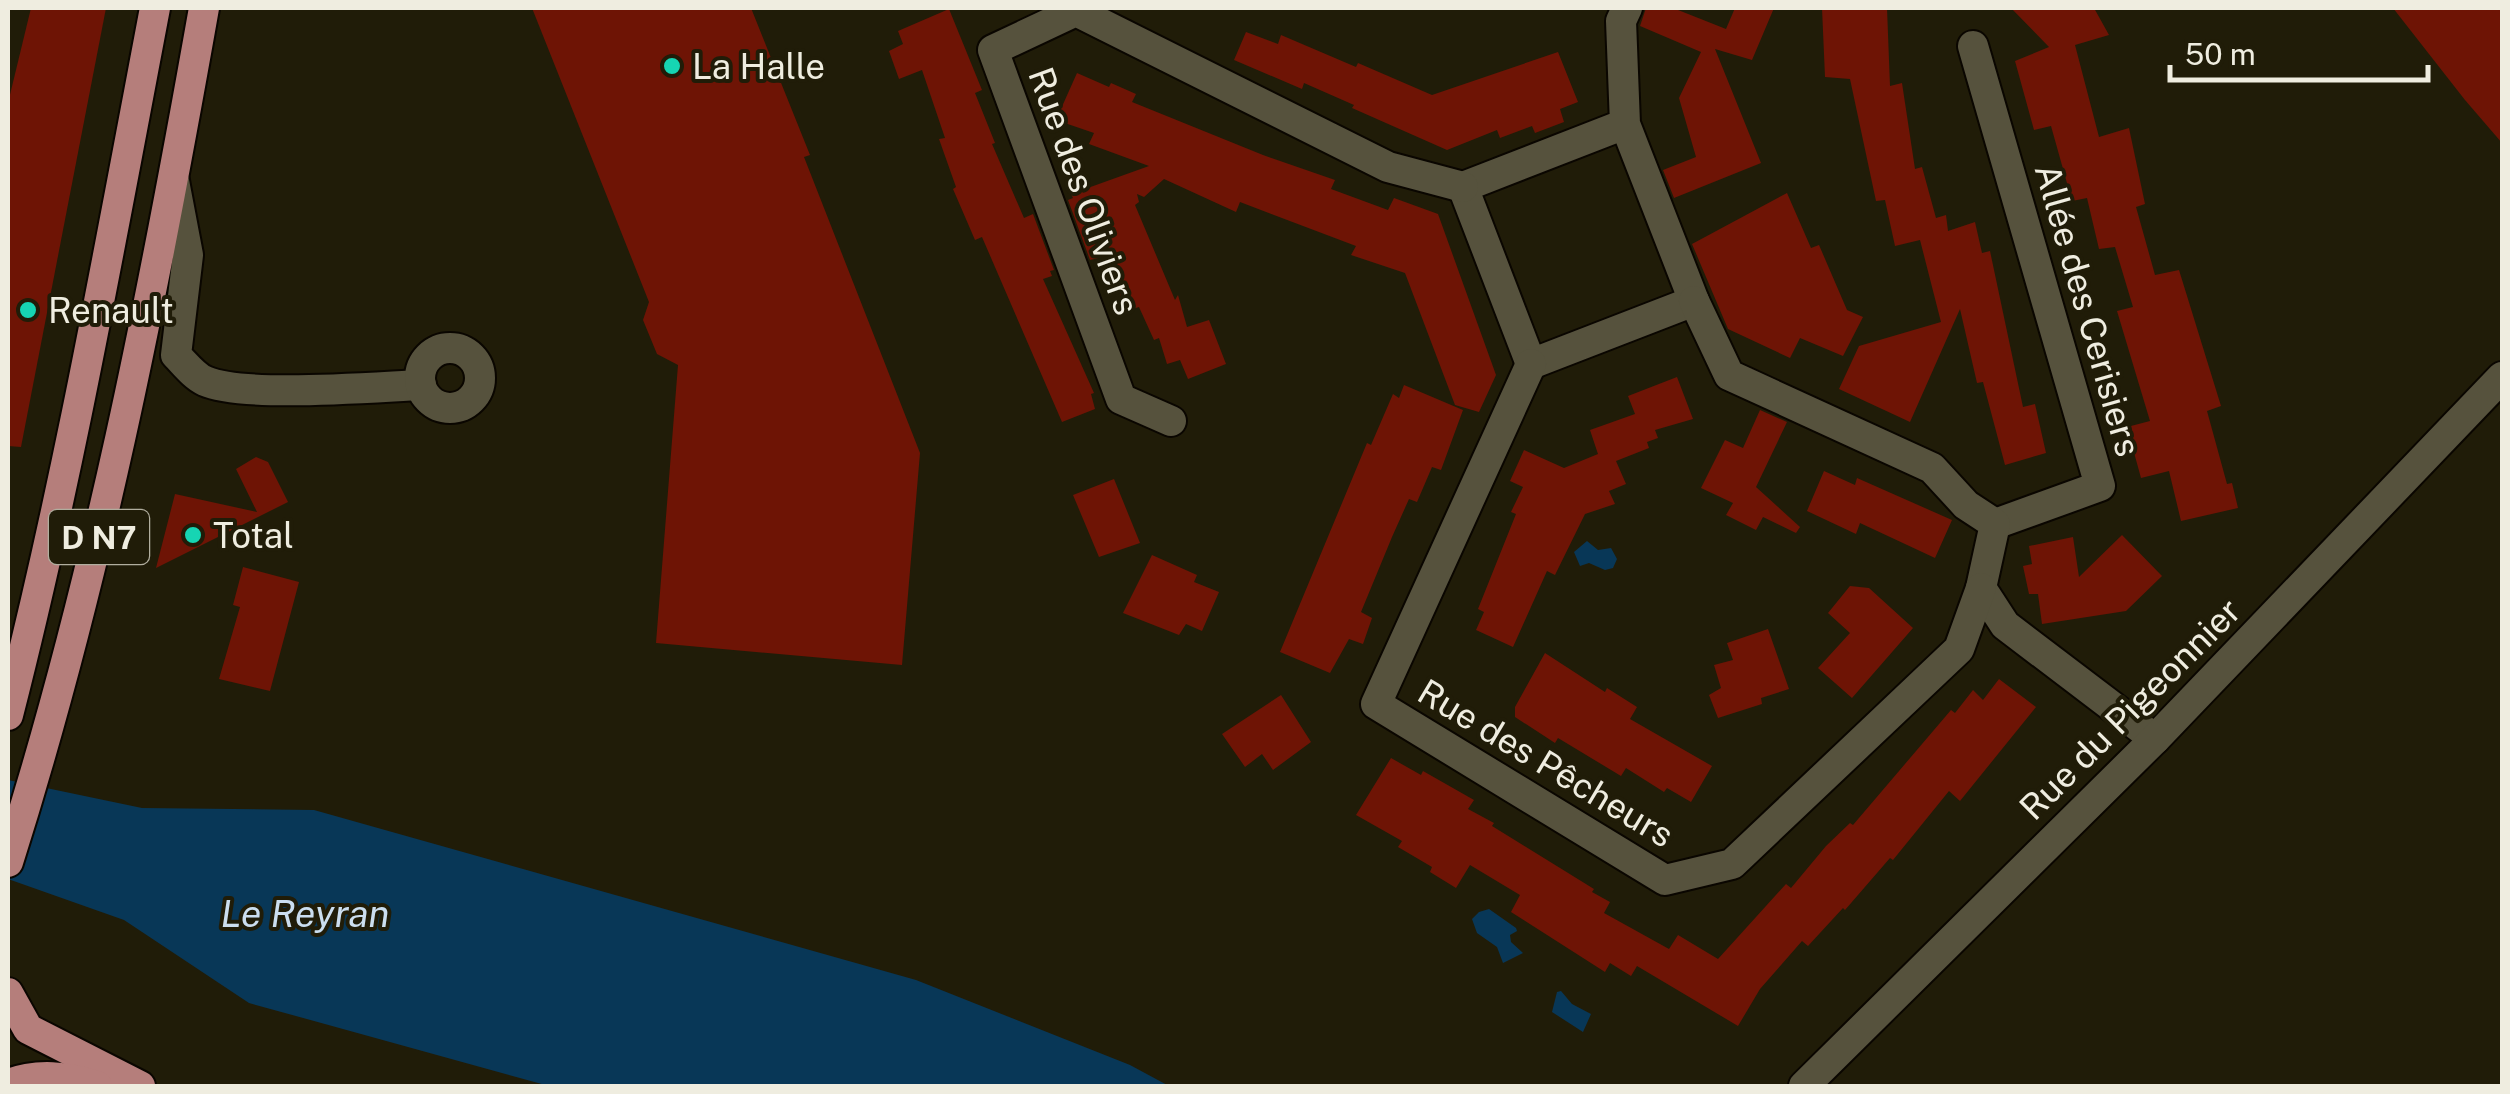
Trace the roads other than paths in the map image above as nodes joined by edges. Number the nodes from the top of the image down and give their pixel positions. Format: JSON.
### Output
{"nodes":[{"id":1,"x":155,"y":8,"type":"edge"},
{"id":2,"x":204,"y":8,"type":"edge"},
{"id":3,"x":1627,"y":8,"type":"edge"},
{"id":4,"x":1078,"y":9,"type":"edge"},
{"id":5,"x":1973,"y":46,"type":"dead end"},
{"id":6,"x":1625,"y":124,"type":"junction"},
{"id":7,"x":174,"y":178,"type":"junction"},
{"id":8,"x":1463,"y":187,"type":"junction"},
{"id":9,"x":1694,"y":301,"type":"junction"},
{"id":10,"x":1531,"y":364,"type":"junction"},
{"id":11,"x":2502,"y":377,"type":"edge"},
{"id":12,"x":421,"y":385,"type":"dead end"},
{"id":13,"x":1171,"y":421,"type":"dead end"},
{"id":14,"x":1995,"y":524,"type":"junction"},
{"id":15,"x":1981,"y":588,"type":"junction"},
{"id":16,"x":8,"y":714,"type":"edge"},
{"id":17,"x":2155,"y":739,"type":"junction"},
{"id":18,"x":8,"y":862,"type":"edge"},
{"id":19,"x":8,"y":993,"type":"edge"},
{"id":20,"x":8,"y":1084,"type":"edge"},
{"id":21,"x":96,"y":1086,"type":"edge"},
{"id":22,"x":140,"y":1086,"type":"edge"},
{"id":23,"x":1804,"y":1086,"type":"edge"}],
"edges":[{"from":1,"to":16,"type":"main road","number":"D N7"},
{"from":2,"to":7,"type":"main road","number":"D N7"},
{"from":3,"to":6,"type":"street"},
{"from":4,"to":8,"type":"street","name":"Rue des Oliviers"},
{"from":4,"to":13,"type":"street","name":"Rue des Oliviers"},
{"from":5,"to":14,"type":"street","name":"Allée des Cerisiers"},
{"from":6,"to":8,"type":"street"},
{"from":6,"to":9,"type":"street"},
{"from":7,"to":12,"type":"street"},
{"from":7,"to":18,"type":"main road","number":"D N7"},
{"from":8,"to":10,"type":"street"},
{"from":9,"to":10,"type":"street"},
{"from":9,"to":14,"type":"street"},
{"from":10,"to":15,"type":"street","name":"Rue des Pêcheurs"},
{"from":11,"to":17,"type":"street","name":"Rue du Pigeonnier"},
{"from":14,"to":15,"type":"street"},
{"from":15,"to":17,"type":"street"},
{"from":17,"to":23,"type":"street","name":"Rue du Pigeonnier"},
{"from":19,"to":22,"type":"main road"},
{"from":20,"to":21,"type":"main road"}]}
